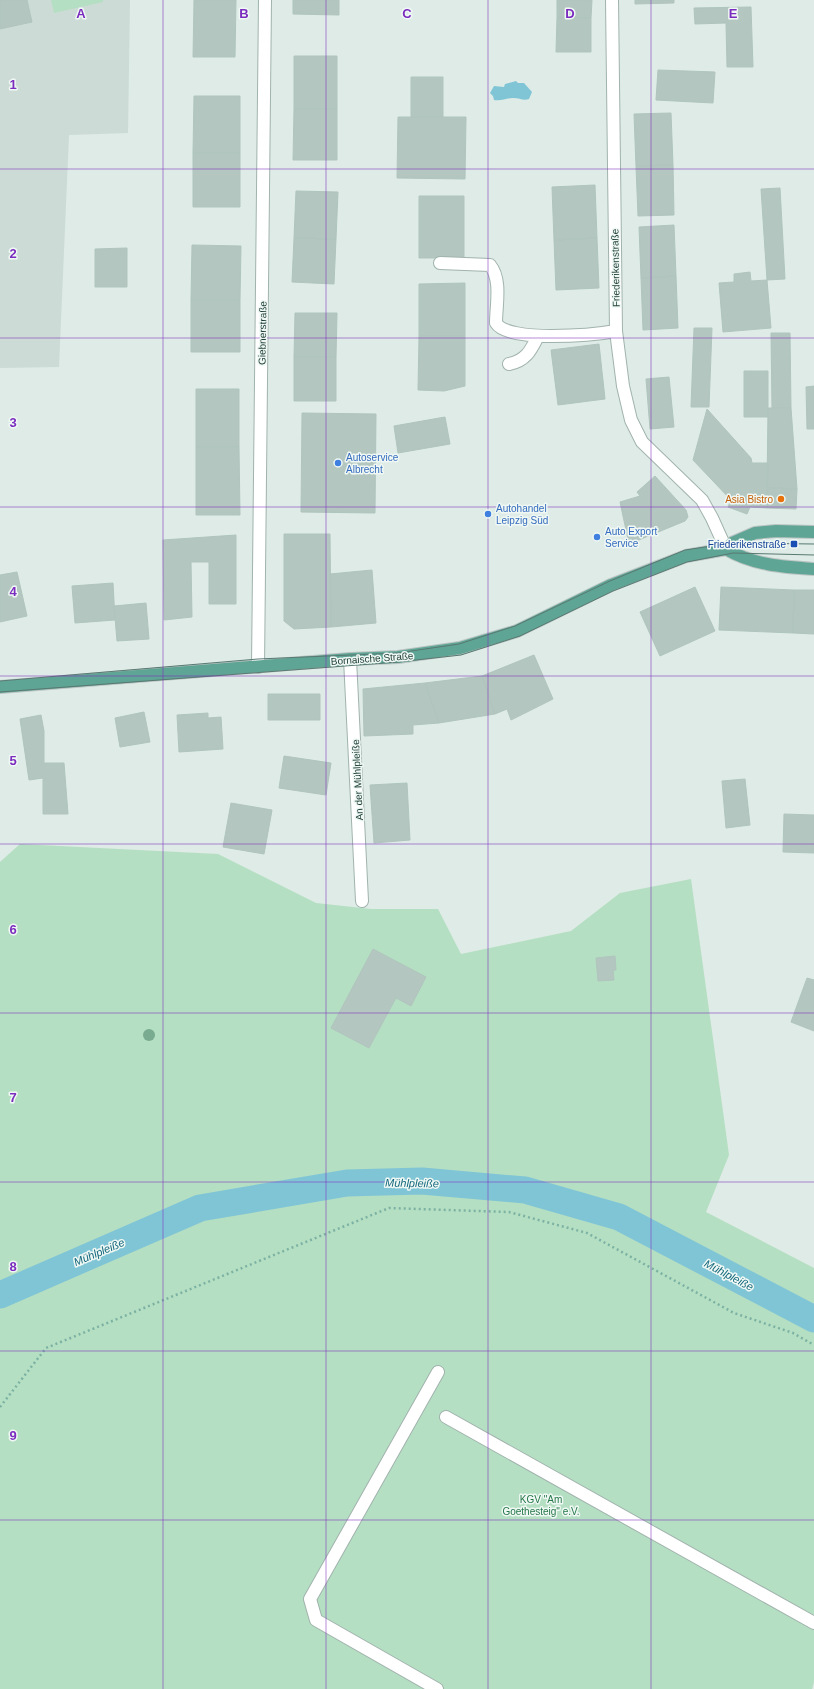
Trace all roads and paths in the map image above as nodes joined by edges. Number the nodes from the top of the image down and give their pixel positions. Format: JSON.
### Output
{"nodes":[{"id":1,"x":265,"y":0,"type":"edge"},
{"id":2,"x":612,"y":0,"type":"edge"},
{"id":3,"x":440,"y":263,"type":"dead end"},
{"id":4,"x":616,"y":332,"type":"junction"},
{"id":5,"x":538,"y":336,"type":"junction"},
{"id":6,"x":509,"y":364,"type":"dead end"},
{"id":7,"x":814,"y":532,"type":"edge"},
{"id":8,"x":726,"y":549,"type":"junction"},
{"id":9,"x":814,"y":569,"type":"edge"},
{"id":10,"x":350,"y":659,"type":"junction"},
{"id":11,"x":258,"y":666,"type":"junction"},
{"id":12,"x":0,"y":687,"type":"edge"},
{"id":13,"x":362,"y":901,"type":"dead end"},
{"id":14,"x":814,"y":1345,"type":"edge"},
{"id":15,"x":438,"y":1372,"type":"dead end"},
{"id":16,"x":0,"y":1407,"type":"edge"},
{"id":17,"x":446,"y":1417,"type":"dead end"},
{"id":18,"x":814,"y":1623,"type":"edge"},
{"id":19,"x":437,"y":1689,"type":"edge"}],
"edges":[{"from":1,"to":11,"type":"street","name":"Giebnerstraße"},
{"from":2,"to":4,"type":"street","name":"Friederikenstraße"},
{"from":3,"to":5,"type":"street"},
{"from":4,"to":5,"type":"street"},
{"from":4,"to":8,"type":"street","name":"Friederikenstraße"},
{"from":5,"to":6,"type":"street"},
{"from":7,"to":8,"type":"main road","name":"Bornaische Straße"},
{"from":8,"to":9,"type":"main road"},
{"from":8,"to":10,"type":"main road","name":"Bornaische Straße"},
{"from":10,"to":11,"type":"main road","name":"Bornaische Straße"},
{"from":10,"to":13,"type":"street","name":"An der Mühlpleiße"},
{"from":11,"to":12,"type":"main road","name":"Bornaische Straße"},
{"from":14,"to":16,"type":"path"},
{"from":15,"to":19,"type":"street"},
{"from":17,"to":18,"type":"street"}]}
